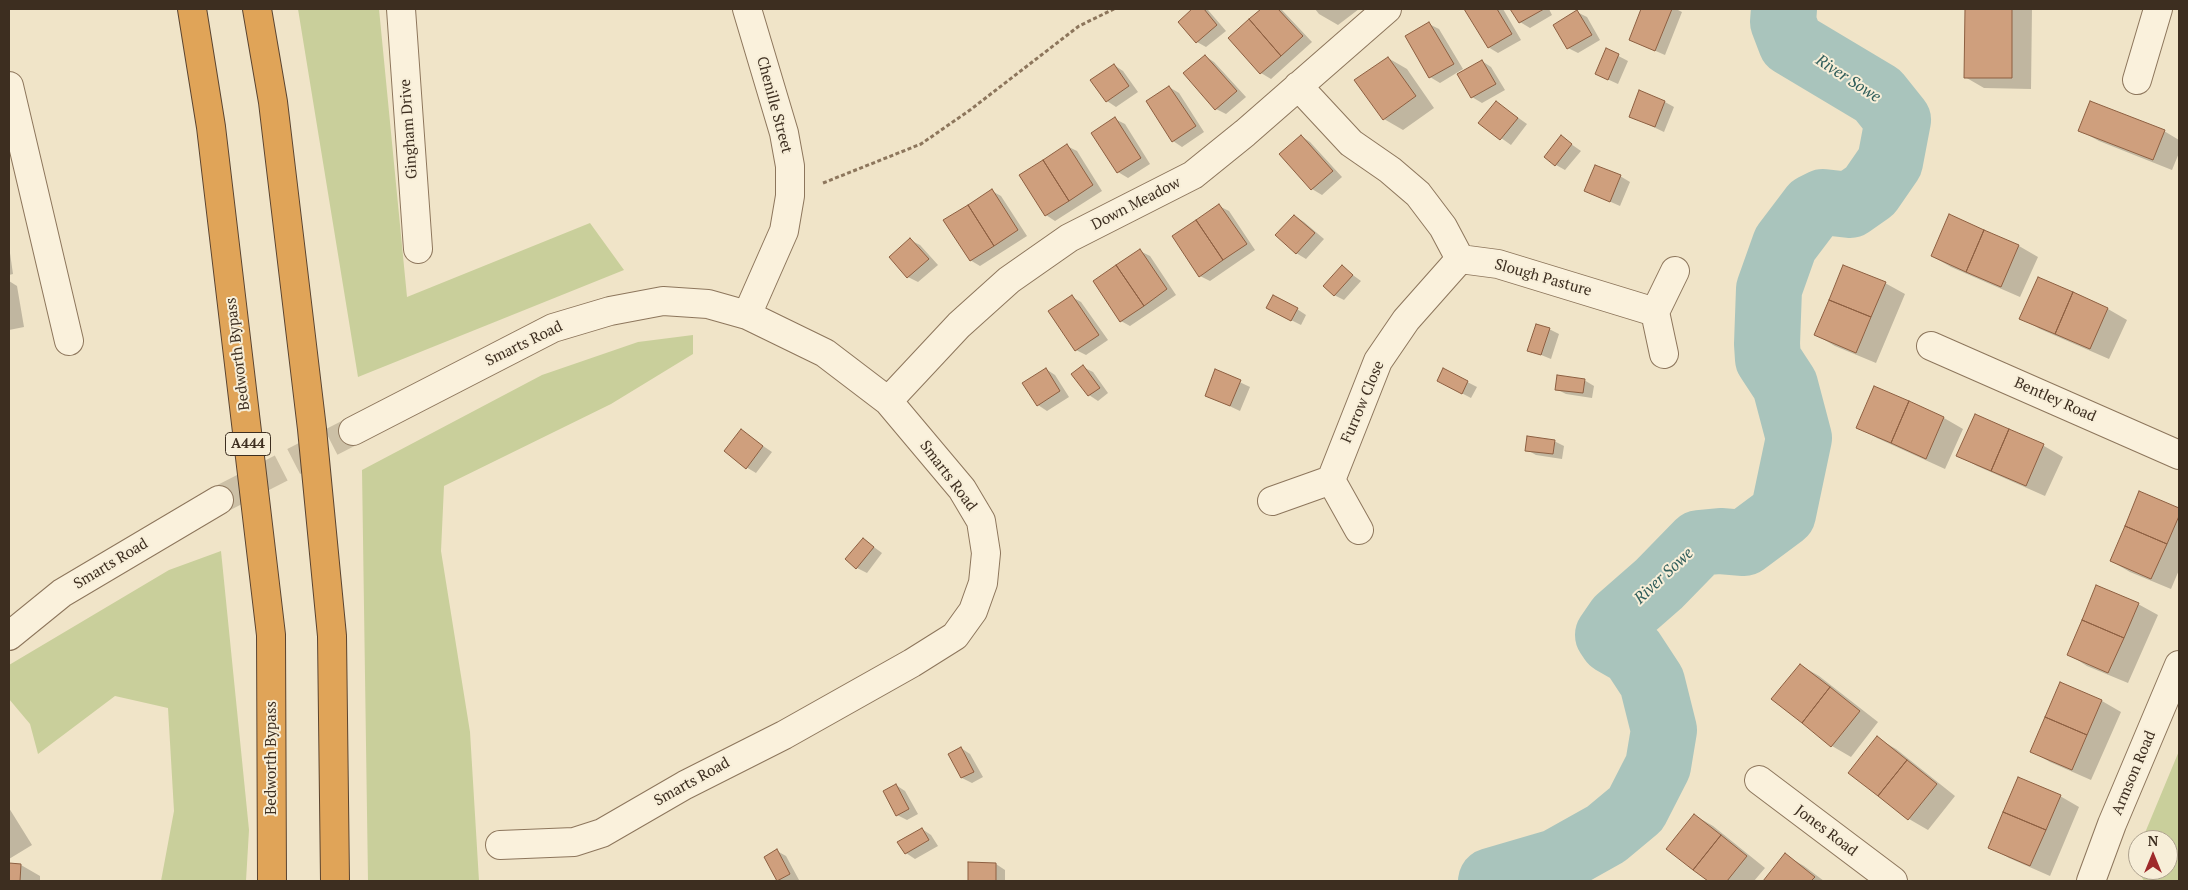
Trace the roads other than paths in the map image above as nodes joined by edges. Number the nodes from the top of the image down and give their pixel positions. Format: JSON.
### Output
{"nodes":[{"id":1,"x":192,"y":9,"type":"edge"},
{"id":2,"x":258,"y":9,"type":"edge"},
{"id":3,"x":401,"y":9,"type":"edge"},
{"id":4,"x":747,"y":9,"type":"edge"},
{"id":5,"x":1387,"y":9,"type":"edge"},
{"id":6,"x":2158,"y":9,"type":"edge"},
{"id":7,"x":2138,"y":80,"type":"dead end"},
{"id":8,"x":9,"y":86,"type":"edge"},
{"id":9,"x":1298,"y":86,"type":"junction"},
{"id":10,"x":418,"y":249,"type":"dead end"},
{"id":11,"x":1460,"y":259,"type":"junction"},
{"id":12,"x":1675,"y":271,"type":"dead end"},
{"id":13,"x":1655,"y":312,"type":"junction"},
{"id":14,"x":747,"y":315,"type":"junction"},
{"id":15,"x":69,"y":341,"type":"dead end"},
{"id":16,"x":1931,"y":346,"type":"dead end"},
{"id":17,"x":1664,"y":354,"type":"dead end"},
{"id":18,"x":888,"y":401,"type":"junction"},
{"id":19,"x":354,"y":432,"type":"tunnel mouth"},
{"id":20,"x":2179,"y":455,"type":"edge"},
{"id":21,"x":1331,"y":480,"type":"junction"},
{"id":22,"x":219,"y":500,"type":"tunnel mouth"},
{"id":23,"x":1272,"y":501,"type":"dead end"},
{"id":24,"x":1359,"y":530,"type":"dead end"},
{"id":25,"x":9,"y":636,"type":"edge"},
{"id":26,"x":2179,"y":665,"type":"edge"},
{"id":27,"x":1759,"y":780,"type":"dead end"},
{"id":28,"x":500,"y":845,"type":"dead end"},
{"id":29,"x":2096,"y":880,"type":"edge"},
{"id":30,"x":272,"y":881,"type":"edge"},
{"id":31,"x":335,"y":881,"type":"edge"},
{"id":32,"x":1893,"y":881,"type":"edge"}],
"edges":[{"from":1,"to":30,"type":"highway","name":"Bedworth Bypass","number":"A444"},
{"from":2,"to":31,"type":"highway"},
{"from":3,"to":10,"type":"street","name":"Gingham Drive"},
{"from":4,"to":14,"type":"street","name":"Chenille Street"},
{"from":5,"to":9,"type":"street","name":"Down Meadow"},
{"from":6,"to":7,"type":"street"},
{"from":8,"to":15,"type":"street"},
{"from":9,"to":11,"type":"street"},
{"from":9,"to":18,"type":"street","name":"Down Meadow"},
{"from":11,"to":13,"type":"street","name":"Slough Pasture"},
{"from":11,"to":21,"type":"street","name":"Furrow Close"},
{"from":12,"to":13,"type":"street"},
{"from":13,"to":17,"type":"street"},
{"from":14,"to":18,"type":"street","name":"Smarts Road"},
{"from":14,"to":19,"type":"street","name":"Smarts Road"},
{"from":16,"to":20,"type":"street","name":"Bentley Road"},
{"from":18,"to":28,"type":"street","name":"Smarts Road"},
{"from":21,"to":23,"type":"street"},
{"from":21,"to":24,"type":"street"},
{"from":22,"to":25,"type":"street","name":"Smarts Road"},
{"from":26,"to":29,"type":"street","name":"Armson Road"},
{"from":27,"to":32,"type":"street","name":"Jones Road"}]}
